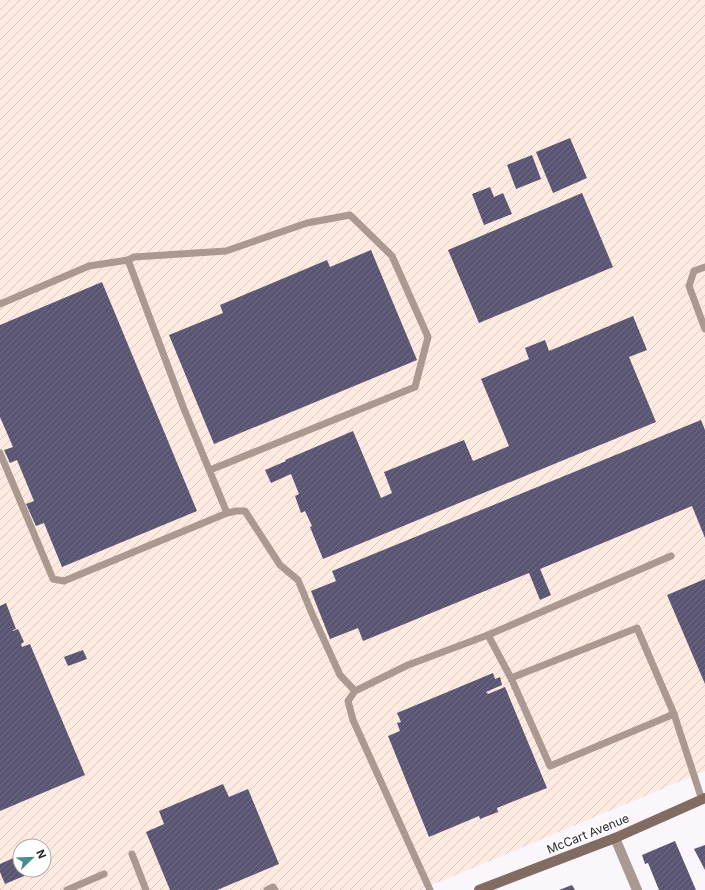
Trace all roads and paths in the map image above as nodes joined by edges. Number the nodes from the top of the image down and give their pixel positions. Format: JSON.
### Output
{"nodes":[{"id":1,"x":128,"y":260,"type":"junction"},
{"id":2,"x":705,"y":267,"type":"edge"},
{"id":3,"x":0,"y":304,"type":"edge"},
{"id":4,"x":705,"y":329,"type":"edge"},
{"id":5,"x":0,"y":453,"type":"edge"},
{"id":6,"x":210,"y":470,"type":"junction"},
{"id":7,"x":228,"y":513,"type":"junction"},
{"id":8,"x":671,"y":556,"type":"dead end"},
{"id":9,"x":488,"y":635,"type":"junction"},
{"id":10,"x":511,"y":678,"type":"junction"},
{"id":11,"x":355,"y":691,"type":"junction"},
{"id":12,"x":674,"y":714,"type":"junction"},
{"id":13,"x":703,"y":799,"type":"edge"},
{"id":14,"x":615,"y":838,"type":"junction"},
{"id":15,"x":132,"y":854,"type":"dead end"},
{"id":16,"x":104,"y":874,"type":"dead end"},
{"id":17,"x":68,"y":890,"type":"edge"},
{"id":18,"x":146,"y":890,"type":"edge"},
{"id":19,"x":267,"y":890,"type":"edge"},
{"id":20,"x":275,"y":890,"type":"edge"},
{"id":21,"x":430,"y":890,"type":"edge"},
{"id":22,"x":479,"y":890,"type":"edge"},
{"id":23,"x":637,"y":890,"type":"edge"}],
"edges":[{"from":1,"to":3,"type":"lane"},
{"from":1,"to":6,"type":"lane"},
{"from":1,"to":6,"type":"lane"},
{"from":2,"to":4,"type":"lane"},
{"from":5,"to":7,"type":"lane"},
{"from":6,"to":7,"type":"lane"},
{"from":7,"to":11,"type":"lane"},
{"from":8,"to":9,"type":"lane"},
{"from":9,"to":10,"type":"lane"},
{"from":9,"to":11,"type":"lane"},
{"from":10,"to":12,"type":"lane"},
{"from":10,"to":12,"type":"lane"},
{"from":11,"to":21,"type":"lane"},
{"from":12,"to":13,"type":"lane"},
{"from":13,"to":14,"type":"main road","name":"McCart Avenue"},
{"from":14,"to":22,"type":"main road","name":"McCart Avenue"},
{"from":14,"to":23,"type":"street"},
{"from":15,"to":18,"type":"lane"},
{"from":16,"to":17,"type":"lane"},
{"from":19,"to":20,"type":"lane"}]}
